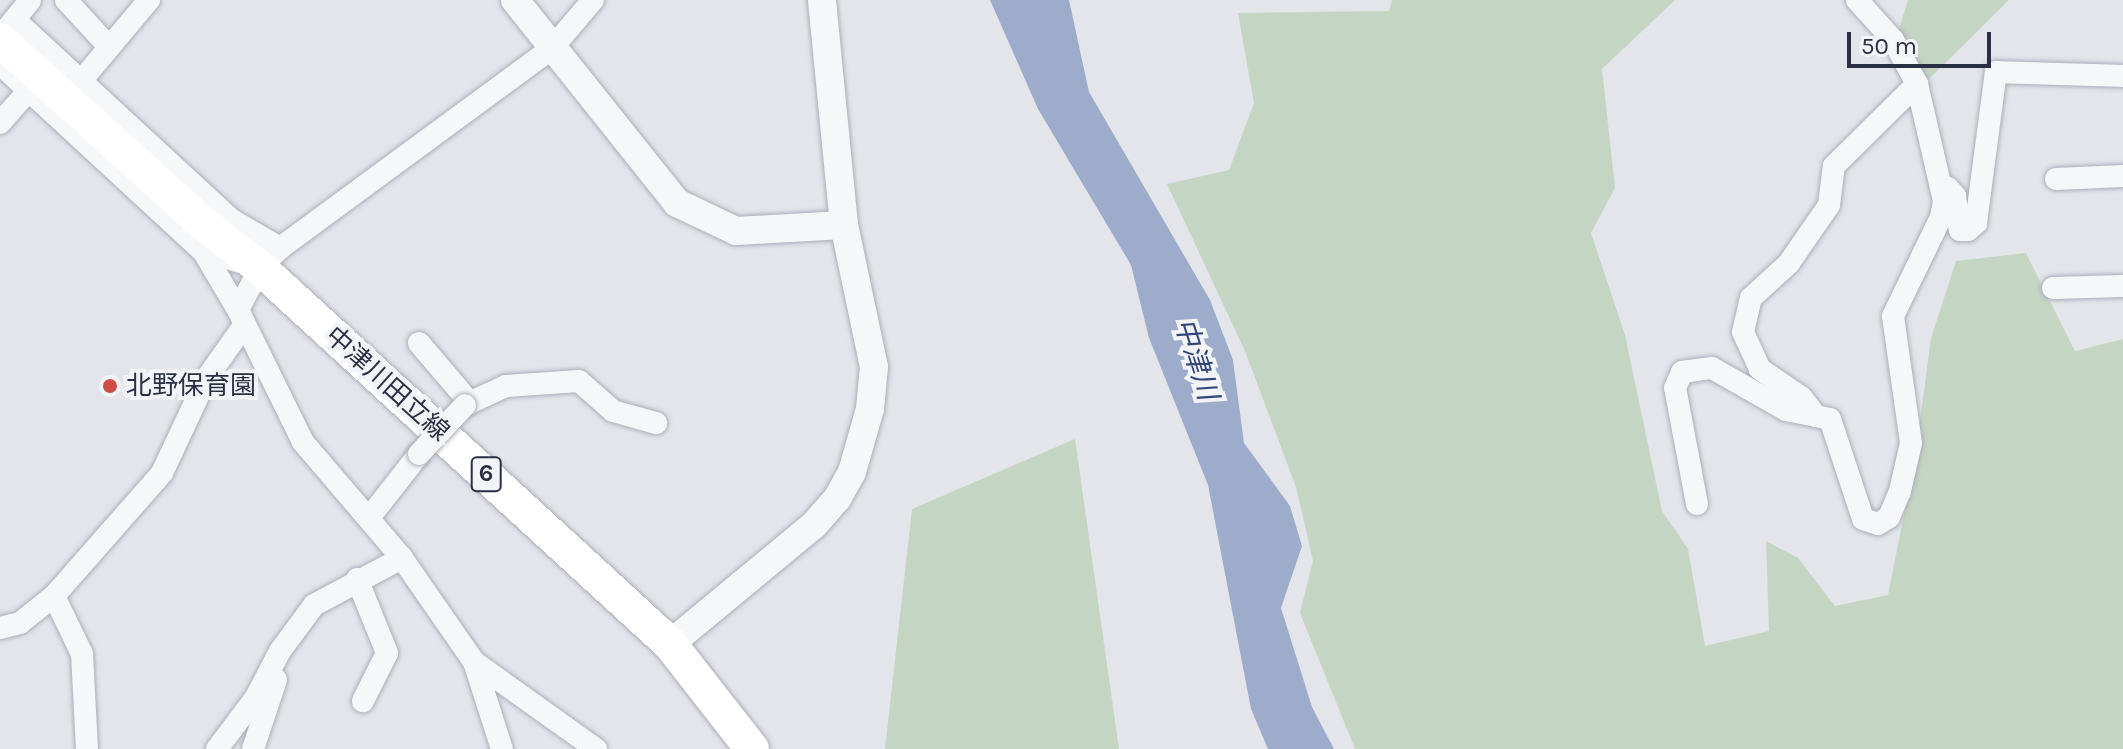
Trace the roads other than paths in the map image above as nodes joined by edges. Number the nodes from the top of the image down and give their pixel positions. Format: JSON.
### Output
{"nodes":[{"id":1,"x":30,"y":0,"type":"edge"},
{"id":2,"x":66,"y":0,"type":"edge"},
{"id":3,"x":149,"y":0,"type":"edge"},
{"id":4,"x":515,"y":0,"type":"edge"},
{"id":5,"x":593,"y":0,"type":"edge"},
{"id":6,"x":822,"y":0,"type":"edge"},
{"id":7,"x":1857,"y":0,"type":"edge"},
{"id":8,"x":5,"y":32,"type":"edge"},
{"id":9,"x":109,"y":47,"type":"junction"},
{"id":10,"x":552,"y":48,"type":"junction"},
{"id":11,"x":0,"y":64,"type":"edge"},
{"id":12,"x":2123,"y":76,"type":"edge"},
{"id":13,"x":81,"y":81,"type":"junction"},
{"id":14,"x":1917,"y":84,"type":"junction"},
{"id":15,"x":30,"y":89,"type":"junction"},
{"id":16,"x":0,"y":123,"type":"edge"},
{"id":17,"x":1938,"y":176,"type":"junction"},
{"id":18,"x":2123,"y":176,"type":"edge"},
{"id":19,"x":2056,"y":179,"type":"dead end"},
{"id":20,"x":844,"y":225,"type":"junction"},
{"id":21,"x":201,"y":236,"type":"junction"},
{"id":22,"x":270,"y":258,"type":"junction"},
{"id":23,"x":2123,"y":286,"type":"edge"},
{"id":24,"x":2053,"y":288,"type":"dead end"},
{"id":25,"x":240,"y":318,"type":"junction"},
{"id":26,"x":419,"y":343,"type":"dead end"},
{"id":27,"x":468,"y":404,"type":"junction"},
{"id":28,"x":1816,"y":416,"type":"junction"},
{"id":29,"x":656,"y":423,"type":"dead end"},
{"id":30,"x":1697,"y":504,"type":"dead end"},
{"id":31,"x":369,"y":518,"type":"junction"},
{"id":32,"x":402,"y":558,"type":"junction"},
{"id":33,"x":357,"y":579,"type":"junction"},
{"id":34,"x":54,"y":596,"type":"junction"},
{"id":35,"x":0,"y":628,"type":"edge"},
{"id":36,"x":670,"y":644,"type":"junction"},
{"id":37,"x":280,"y":651,"type":"junction"},
{"id":38,"x":474,"y":662,"type":"junction"},
{"id":39,"x":363,"y":701,"type":"dead end"},
{"id":40,"x":87,"y":749,"type":"edge"},
{"id":41,"x":217,"y":749,"type":"edge"},
{"id":42,"x":253,"y":749,"type":"edge"},
{"id":43,"x":502,"y":749,"type":"edge"},
{"id":44,"x":596,"y":749,"type":"edge"},
{"id":45,"x":752,"y":749,"type":"edge"}],
"edges":[{"from":1,"to":8,"type":"street"},
{"from":2,"to":9,"type":"street"},
{"from":3,"to":9,"type":"street"},
{"from":4,"to":10,"type":"street"},
{"from":5,"to":10,"type":"street"},
{"from":6,"to":20,"type":"street"},
{"from":7,"to":14,"type":"street"},
{"from":8,"to":13,"type":"street"},
{"from":8,"to":21,"type":"main road","name":"中津川田立線","number":"6"},
{"from":9,"to":13,"type":"street"},
{"from":10,"to":20,"type":"street"},
{"from":10,"to":22,"type":"street"},
{"from":11,"to":15,"type":"street"},
{"from":12,"to":17,"type":"street"},
{"from":13,"to":22,"type":"street"},
{"from":14,"to":17,"type":"street"},
{"from":14,"to":28,"type":"street"},
{"from":15,"to":16,"type":"street"},
{"from":15,"to":21,"type":"street"},
{"from":17,"to":28,"type":"street"},
{"from":18,"to":19,"type":"street"},
{"from":20,"to":36,"type":"street"},
{"from":21,"to":22,"type":"main road","name":"中津川田立線","number":"6"},
{"from":21,"to":25,"type":"street"},
{"from":22,"to":25,"type":"street"},
{"from":22,"to":36,"type":"main road","name":"中津川田立線","number":"6"},
{"from":23,"to":24,"type":"street"},
{"from":25,"to":31,"type":"street"},
{"from":25,"to":34,"type":"street"},
{"from":26,"to":27,"type":"street"},
{"from":27,"to":29,"type":"street"},
{"from":27,"to":31,"type":"street","bridge":true},
{"from":28,"to":30,"type":"street"},
{"from":31,"to":32,"type":"street"},
{"from":32,"to":33,"type":"street"},
{"from":32,"to":38,"type":"street"},
{"from":33,"to":37,"type":"street"},
{"from":33,"to":39,"type":"street"},
{"from":34,"to":35,"type":"street"},
{"from":34,"to":40,"type":"street"},
{"from":36,"to":45,"type":"main road","name":"中津川田立線","number":"6"},
{"from":37,"to":41,"type":"street"},
{"from":37,"to":42,"type":"street"},
{"from":38,"to":43,"type":"street"},
{"from":38,"to":44,"type":"street"}]}
